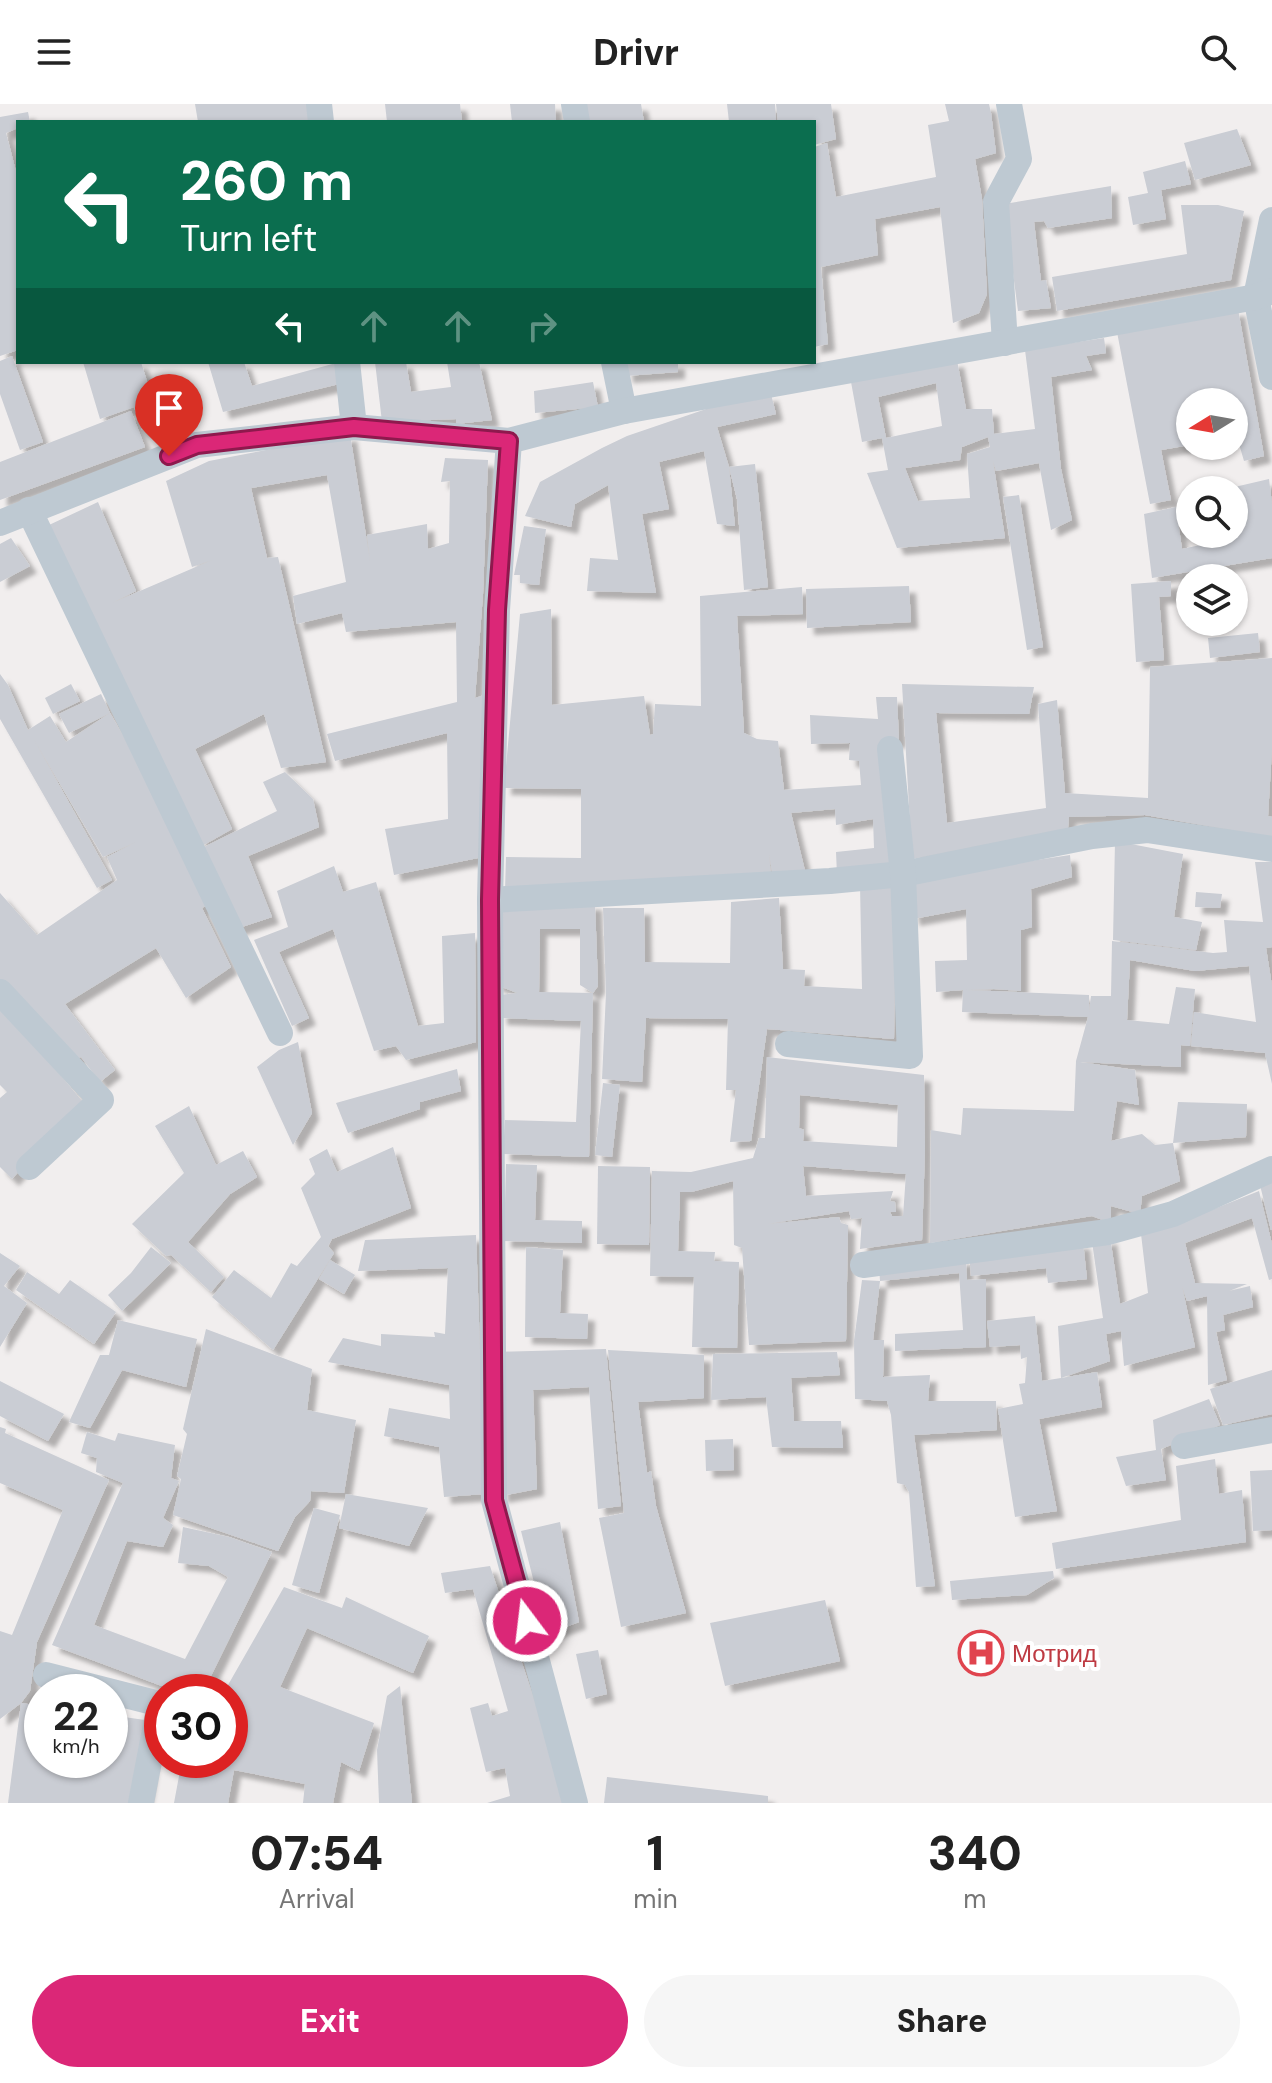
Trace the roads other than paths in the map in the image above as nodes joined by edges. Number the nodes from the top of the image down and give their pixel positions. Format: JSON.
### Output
{"nodes":[{"id":1,"x":1009,"y":104,"type":"edge"},
{"id":2,"x":1272,"y":220,"type":"edge"},
{"id":3,"x":1264,"y":294,"type":"edge"},
{"id":4,"x":1005,"y":343,"type":"junction"},
{"id":5,"x":347,"y":364,"type":"edge"},
{"id":6,"x":614,"y":364,"type":"edge"},
{"id":7,"x":1272,"y":377,"type":"edge"},
{"id":8,"x":624,"y":411,"type":"junction"},
{"id":9,"x":354,"y":427,"type":"junction"},
{"id":10,"x":509,"y":441,"type":"junction"},
{"id":11,"x":29,"y":510,"type":"junction"},
{"id":12,"x":0,"y":523,"type":"edge"},
{"id":13,"x":890,"y":749,"type":"dead end"},
{"id":14,"x":1272,"y":849,"type":"edge"},
{"id":15,"x":903,"y":874,"type":"junction"},
{"id":16,"x":490,"y":900,"type":"junction"},
{"id":17,"x":0,"y":992,"type":"edge"},
{"id":18,"x":280,"y":1033,"type":"dead end"},
{"id":19,"x":788,"y":1044,"type":"dead end"},
{"id":20,"x":29,"y":1167,"type":"dead end"},
{"id":21,"x":1272,"y":1169,"type":"edge"},
{"id":22,"x":863,"y":1265,"type":"dead end"},
{"id":23,"x":1272,"y":1430,"type":"edge"},
{"id":24,"x":1184,"y":1446,"type":"dead end"},
{"id":25,"x":128,"y":1696,"type":"edge"},
{"id":26,"x":141,"y":1803,"type":"edge"},
{"id":27,"x":575,"y":1803,"type":"edge"}],
"edges":[{"from":1,"to":4,"type":"street"},
{"from":2,"to":3,"type":"street"},
{"from":3,"to":4,"type":"street"},
{"from":3,"to":7,"type":"street"},
{"from":4,"to":8,"type":"street"},
{"from":5,"to":9,"type":"street"},
{"from":6,"to":8,"type":"street"},
{"from":8,"to":10,"type":"street"},
{"from":9,"to":10,"type":"street"},
{"from":9,"to":11,"type":"street"},
{"from":10,"to":16,"type":"street"},
{"from":11,"to":12,"type":"street"},
{"from":11,"to":18,"type":"street"},
{"from":13,"to":15,"type":"street"},
{"from":14,"to":15,"type":"street"},
{"from":15,"to":16,"type":"street"},
{"from":15,"to":19,"type":"street"},
{"from":16,"to":27,"type":"street"},
{"from":17,"to":20,"type":"street"},
{"from":21,"to":22,"type":"street"},
{"from":23,"to":24,"type":"street"},
{"from":25,"to":26,"type":"street"}]}
